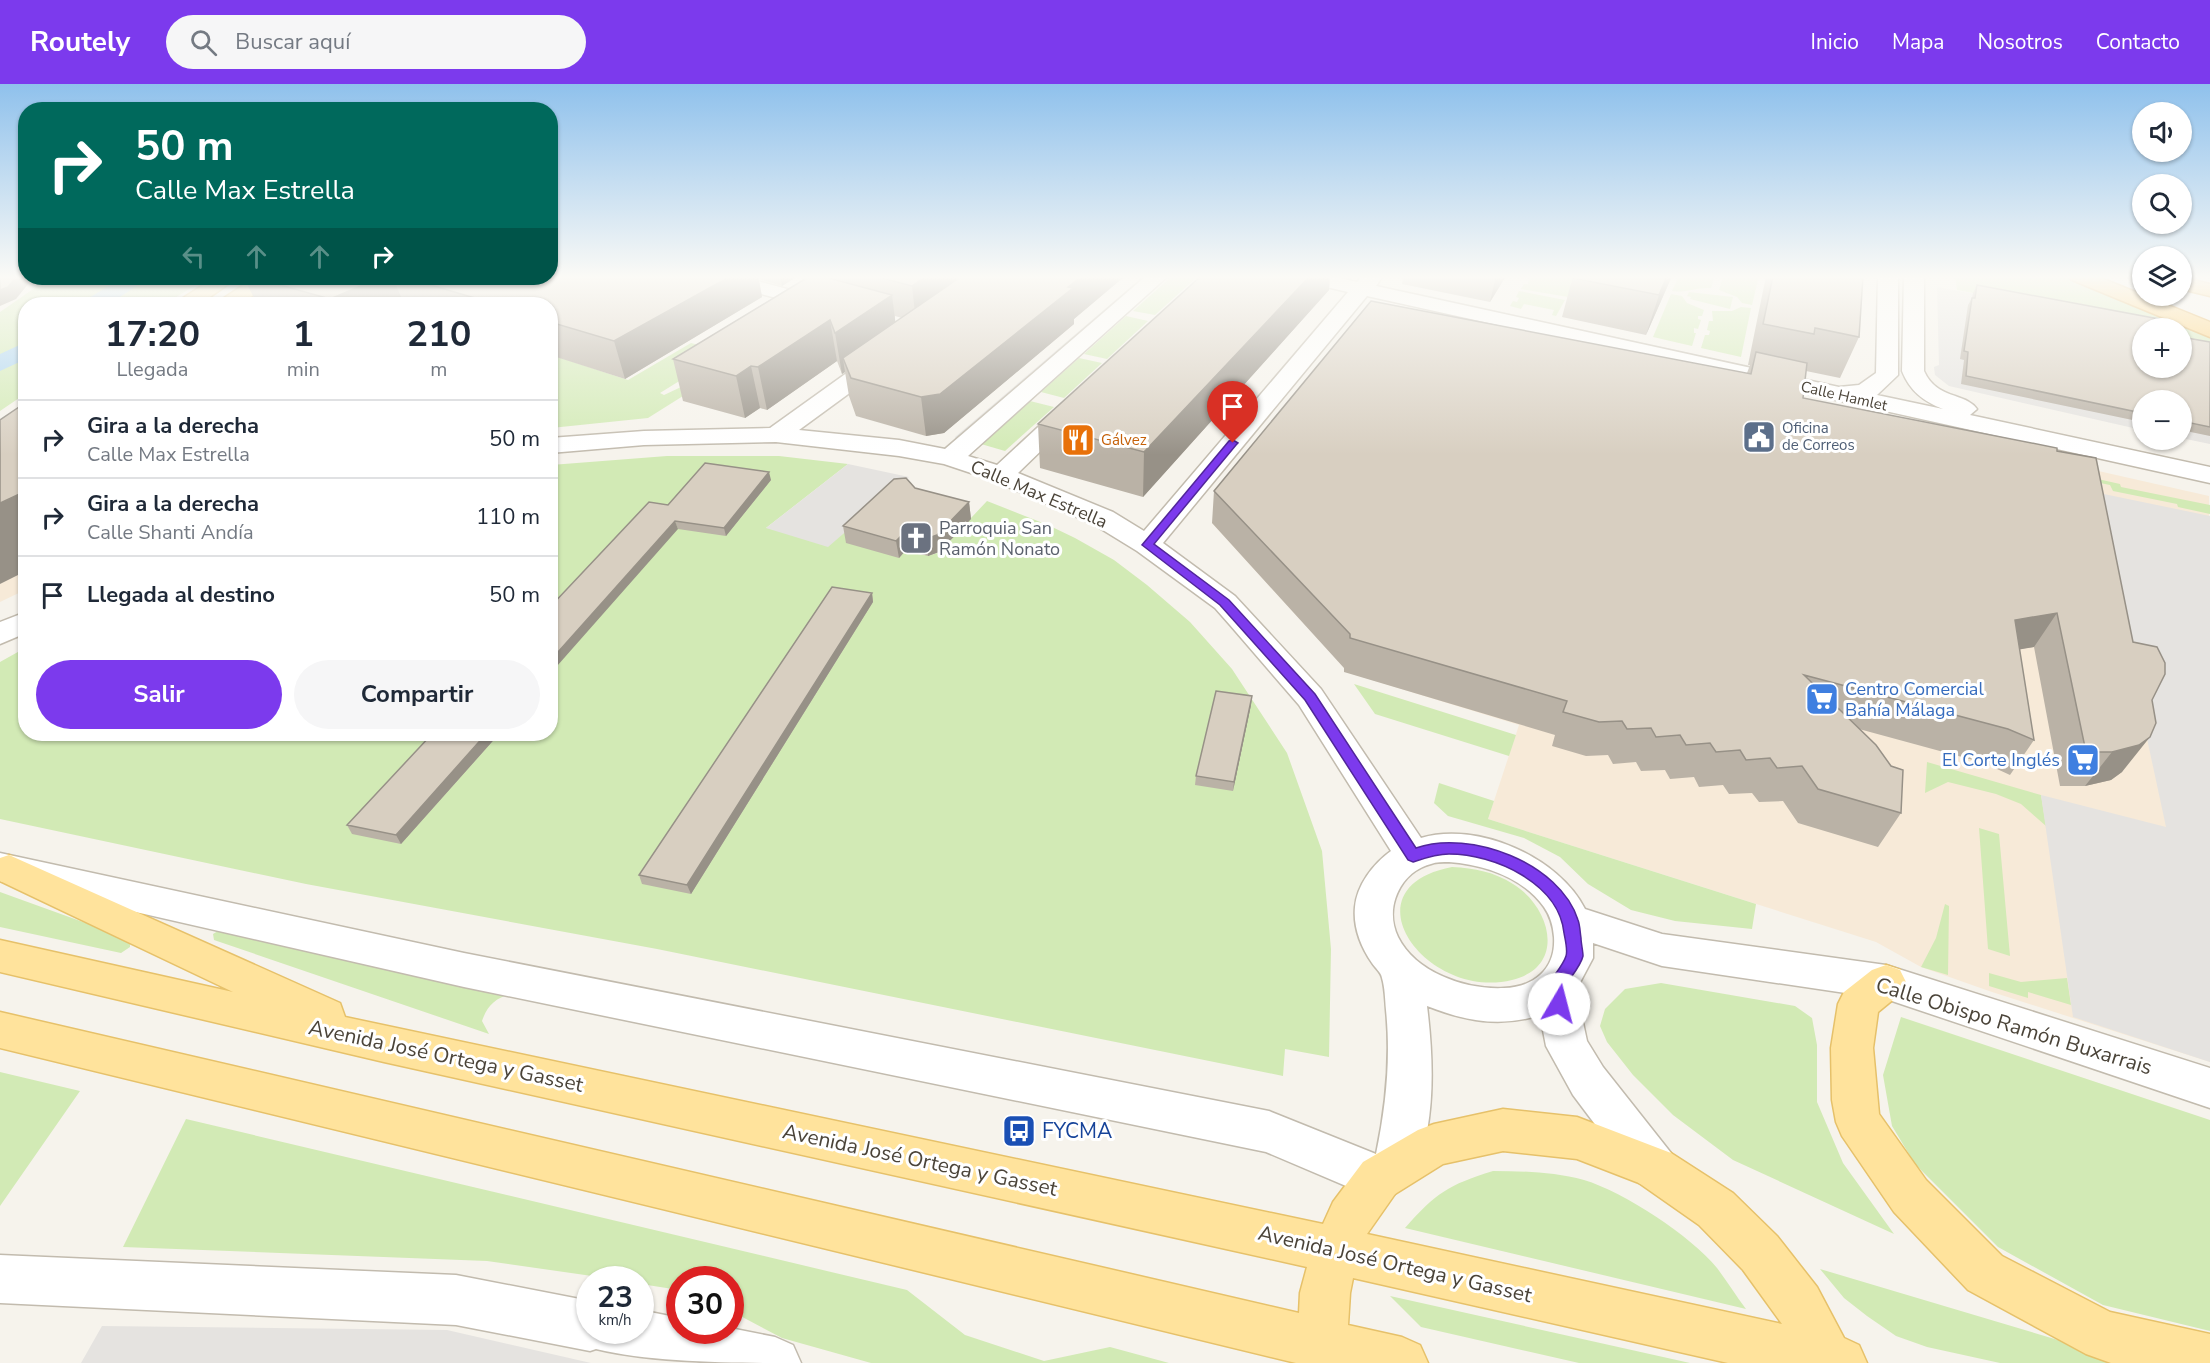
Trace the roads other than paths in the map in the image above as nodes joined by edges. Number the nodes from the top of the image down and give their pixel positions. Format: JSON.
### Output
{"nodes":[{"id":1,"x":1090,"y":336,"type":"edge"},
{"id":2,"x":1322,"y":336,"type":"edge"},
{"id":3,"x":1592,"y":336,"type":"edge"},
{"id":4,"x":1887,"y":336,"type":"edge"},
{"id":5,"x":1913,"y":336,"type":"edge"},
{"id":6,"x":900,"y":345,"type":"edge"},
{"id":7,"x":1887,"y":375,"type":"junction"},
{"id":8,"x":1091,"y":390,"type":"edge"},
{"id":9,"x":1828,"y":392,"type":"junction"},
{"id":10,"x":1991,"y":429,"type":"junction"},
{"id":11,"x":776,"y":435,"type":"junction"},
{"id":12,"x":558,"y":445,"type":"edge"},
{"id":13,"x":950,"y":458,"type":"junction"},
{"id":14,"x":2210,"y":462,"type":"edge"},
{"id":15,"x":1001,"y":475,"type":"junction"},
{"id":16,"x":2210,"y":475,"type":"edge"},
{"id":17,"x":1148,"y":545,"type":"junction"},
{"id":18,"x":18,"y":625,"type":"edge"},
{"id":19,"x":0,"y":634,"type":"edge"},
{"id":20,"x":1413,"y":856,"type":"junction"},
{"id":21,"x":5,"y":868,"type":"edge"},
{"id":22,"x":1571,"y":920,"type":"junction"},
{"id":23,"x":0,"y":956,"type":"edge"},
{"id":24,"x":1401,"y":969,"type":"junction"},
{"id":25,"x":1886,"y":982,"type":"junction"},
{"id":26,"x":1556,"y":987,"type":"junction"},
{"id":27,"x":0,"y":1030,"type":"edge"},
{"id":28,"x":384,"y":1044,"type":"junction"},
{"id":29,"x":2210,"y":1088,"type":"edge"},
{"id":30,"x":1655,"y":1168,"type":"junction"},
{"id":31,"x":1387,"y":1172,"type":"junction"},
{"id":32,"x":1335,"y":1251,"type":"junction"},
{"id":33,"x":4,"y":1285,"type":"edge"},
{"id":34,"x":576,"y":1323,"type":"edge"},
{"id":35,"x":654,"y":1339,"type":"edge"},
{"id":36,"x":1324,"y":1354,"type":"edge"},
{"id":37,"x":2210,"y":1360,"type":"edge"},
{"id":38,"x":769,"y":1362,"type":"edge"},
{"id":39,"x":1833,"y":1362,"type":"edge"},
{"id":40,"x":1402,"y":1363,"type":"edge"}],
"edges":[{"from":1,"to":13,"type":"street"},
{"from":2,"to":17,"type":"street"},
{"from":3,"to":9,"type":"street","name":"Calle Hamlet"},
{"from":4,"to":7,"type":"street"},
{"from":5,"to":14,"type":"street"},
{"from":6,"to":11,"type":"street"},
{"from":7,"to":9,"type":"street"},
{"from":7,"to":10,"type":"street"},
{"from":8,"to":15,"type":"street"},
{"from":9,"to":10,"type":"street","name":"Calle Hamlet"},
{"from":10,"to":16,"type":"street","name":"Calle Hamlet"},
{"from":11,"to":12,"type":"street","name":"Calle Max Estrella"},
{"from":11,"to":13,"type":"street","name":"Calle Max Estrella"},
{"from":13,"to":15,"type":"street","name":"Calle Max Estrella"},
{"from":15,"to":17,"type":"street","name":"Calle Max Estrella"},
{"from":17,"to":20,"type":"street","name":"Calle Max Estrella"},
{"from":18,"to":19,"type":"street"},
{"from":20,"to":22,"type":"street"},
{"from":20,"to":24,"type":"street"},
{"from":21,"to":28,"type":"main road"},
{"from":21,"to":31,"type":"street"},
{"from":22,"to":25,"type":"street","name":"Calle Obispo Ramón Buxarrais"},
{"from":22,"to":26,"type":"street"},
{"from":23,"to":28,"type":"main road","name":"Avenida José Ortega y Gasset"},
{"from":24,"to":26,"type":"street"},
{"from":24,"to":31,"type":"street"},
{"from":25,"to":29,"type":"street","name":"Calle Obispo Ramón Buxarrais"},
{"from":25,"to":37,"type":"main road"},
{"from":26,"to":30,"type":"street"},
{"from":27,"to":36,"type":"main road"},
{"from":28,"to":32,"type":"main road","name":"Avenida José Ortega y Gasset"},
{"from":30,"to":31,"type":"main road"},
{"from":30,"to":39,"type":"main road"},
{"from":31,"to":32,"type":"main road"},
{"from":32,"to":36,"type":"main road"},
{"from":32,"to":39,"type":"main road","name":"Avenida José Ortega y Gasset"},
{"from":33,"to":34,"type":"street"},
{"from":35,"to":38,"type":"street"},
{"from":36,"to":40,"type":"main road"}]}
